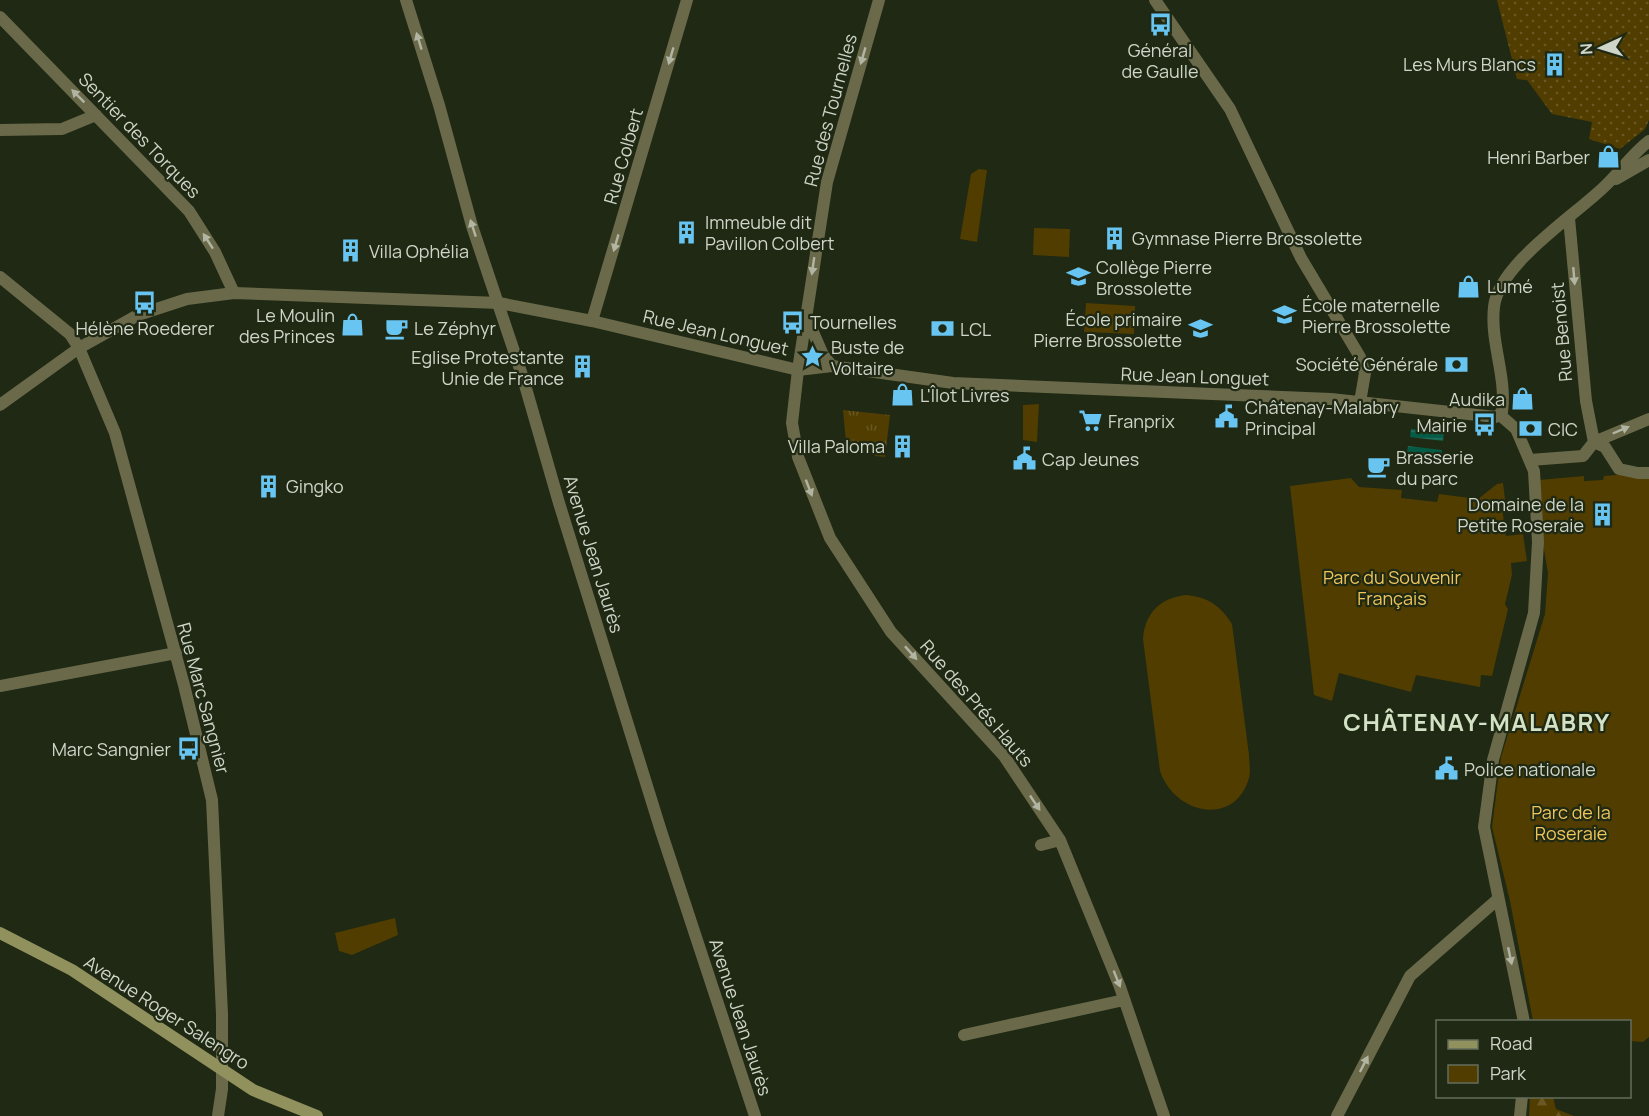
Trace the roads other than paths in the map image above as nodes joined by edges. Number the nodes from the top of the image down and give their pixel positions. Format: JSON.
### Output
{"nodes":[{"id":1,"x":406,"y":0,"type":"edge"},
{"id":2,"x":687,"y":0,"type":"edge"},
{"id":3,"x":879,"y":0,"type":"edge"},
{"id":4,"x":1155,"y":0,"type":"edge"},
{"id":5,"x":0,"y":17,"type":"edge"},
{"id":6,"x":96,"y":115,"type":"junction"},
{"id":7,"x":0,"y":130,"type":"edge"},
{"id":8,"x":1649,"y":141,"type":"edge"},
{"id":9,"x":1649,"y":160,"type":"edge"},
{"id":10,"x":1608,"y":184,"type":"junction"},
{"id":11,"x":1569,"y":218,"type":"junction"},
{"id":12,"x":0,"y":277,"type":"edge"},
{"id":13,"x":234,"y":293,"type":"junction"},
{"id":14,"x":499,"y":303,"type":"junction"},
{"id":15,"x":806,"y":315,"type":"junction"},
{"id":16,"x":592,"y":321,"type":"junction"},
{"id":17,"x":79,"y":348,"type":"junction"},
{"id":18,"x":832,"y":366,"type":"junction"},
{"id":19,"x":798,"y":370,"type":"junction"},
{"id":20,"x":1360,"y":402,"type":"junction"},
{"id":21,"x":0,"y":405,"type":"edge"},
{"id":22,"x":1500,"y":416,"type":"junction"},
{"id":23,"x":1649,"y":419,"type":"edge"},
{"id":24,"x":1594,"y":442,"type":"junction"},
{"id":25,"x":1530,"y":460,"type":"junction"},
{"id":26,"x":1649,"y":473,"type":"edge"},
{"id":27,"x":176,"y":653,"type":"junction"},
{"id":28,"x":0,"y":686,"type":"edge"},
{"id":29,"x":1060,"y":840,"type":"junction"},
{"id":30,"x":1041,"y":845,"type":"dead end"},
{"id":31,"x":1498,"y":899,"type":"junction"},
{"id":32,"x":0,"y":933,"type":"edge"},
{"id":33,"x":1124,"y":1000,"type":"junction"},
{"id":34,"x":1524,"y":1020,"type":"edge"},
{"id":35,"x":964,"y":1035,"type":"dead end"},
{"id":36,"x":223,"y":1070,"type":"junction"},
{"id":37,"x":1522,"y":1098,"type":"edge"},
{"id":38,"x":218,"y":1116,"type":"edge"},
{"id":39,"x":317,"y":1116,"type":"edge"},
{"id":40,"x":755,"y":1116,"type":"edge"},
{"id":41,"x":1164,"y":1116,"type":"edge"},
{"id":42,"x":1338,"y":1116,"type":"edge"},
{"id":43,"x":1520,"y":1116,"type":"edge"}],
"edges":[{"from":14,"to":1,"type":"street","name":"Avenue Jean Jaurès","one_way":true},
{"from":2,"to":16,"type":"street","name":"Rue Colbert","one_way":true},
{"from":3,"to":15,"type":"street","name":"Rue des Tournelles","one_way":true},
{"from":4,"to":20,"type":"street"},
{"from":6,"to":5,"type":"street","name":"Sentier des Torques","one_way":true},
{"from":6,"to":7,"type":"street"},
{"from":13,"to":6,"type":"street","name":"Sentier des Torques","one_way":true},
{"from":8,"to":10,"type":"street"},
{"from":9,"to":10,"type":"street"},
{"from":10,"to":11,"type":"street"},
{"from":11,"to":22,"type":"street"},
{"from":11,"to":24,"type":"street","name":"Rue Benoist","one_way":true},
{"from":12,"to":17,"type":"street","name":"Rue Marc Sangnier"},
{"from":13,"to":14,"type":"street","name":"Rue Jean Longuet"},
{"from":13,"to":17,"type":"street","name":"Rue Jean Longuet"},
{"from":14,"to":16,"type":"street","name":"Rue Jean Longuet"},
{"from":14,"to":40,"type":"street","name":"Avenue Jean Jaurès"},
{"from":15,"to":18,"type":"street"},
{"from":15,"to":19,"type":"street","name":"Rue des Prés Hauts"},
{"from":16,"to":19,"type":"street","name":"Rue Jean Longuet"},
{"from":17,"to":21,"type":"street","name":"Rue Jean Longuet"},
{"from":17,"to":27,"type":"street","name":"Rue Marc Sangnier"},
{"from":18,"to":19,"type":"street","name":"Rue Jean Longuet"},
{"from":18,"to":20,"type":"street","name":"Rue Jean Longuet"},
{"from":19,"to":29,"type":"street","name":"Rue des Prés Hauts","one_way":true},
{"from":20,"to":22,"type":"street","name":"Rue Jean Longuet"},
{"from":22,"to":25,"type":"street"},
{"from":24,"to":23,"type":"street","one_way":true},
{"from":24,"to":25,"type":"street"},
{"from":24,"to":26,"type":"street"},
{"from":25,"to":31,"type":"street"},
{"from":27,"to":28,"type":"street"},
{"from":27,"to":36,"type":"street","name":"Rue Marc Sangnier"},
{"from":29,"to":30,"type":"street"},
{"from":29,"to":33,"type":"street","name":"Rue des Prés Hauts","one_way":true},
{"from":31,"to":34,"type":"street","one_way":true},
{"from":42,"to":31,"type":"street","one_way":true},
{"from":32,"to":36,"type":"main road","name":"Avenue Roger Salengro"},
{"from":33,"to":35,"type":"street"},
{"from":33,"to":41,"type":"street","name":"Rue des Prés Hauts"},
{"from":36,"to":38,"type":"street","name":"Rue Marc Sangnier"},
{"from":36,"to":39,"type":"main road","name":"Avenue Roger Salengro"},
{"from":37,"to":43,"type":"street"}]}
